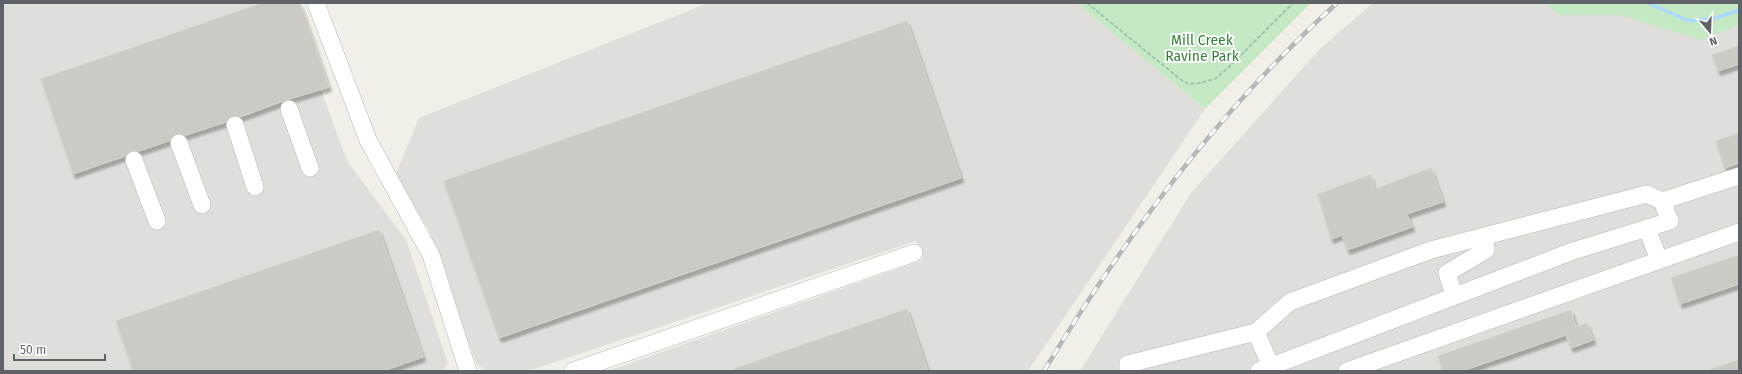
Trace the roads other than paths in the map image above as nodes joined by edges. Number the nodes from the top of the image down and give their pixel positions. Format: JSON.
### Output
{"nodes":[{"id":1,"x":316,"y":3,"type":"edge"},
{"id":2,"x":289,"y":109,"type":"dead end"},
{"id":3,"x":235,"y":125,"type":"dead end"},
{"id":4,"x":178,"y":142,"type":"dead end"},
{"id":5,"x":134,"y":160,"type":"dead end"},
{"id":6,"x":310,"y":168,"type":"dead end"},
{"id":7,"x":1739,"y":176,"type":"edge"},
{"id":8,"x":255,"y":186,"type":"dead end"},
{"id":9,"x":1662,"y":201,"type":"junction"},
{"id":10,"x":202,"y":205,"type":"dead end"},
{"id":11,"x":157,"y":220,"type":"dead end"},
{"id":12,"x":1647,"y":228,"type":"junction"},
{"id":13,"x":1739,"y":232,"type":"edge"},
{"id":14,"x":1484,"y":237,"type":"junction"},
{"id":15,"x":914,"y":253,"type":"dead end"},
{"id":16,"x":1659,"y":260,"type":"junction"},
{"id":17,"x":1454,"y":295,"type":"junction"},
{"id":18,"x":1256,"y":332,"type":"junction"},
{"id":19,"x":1267,"y":370,"type":"edge"},
{"id":20,"x":468,"y":371,"type":"edge"},
{"id":21,"x":573,"y":371,"type":"edge"},
{"id":22,"x":1128,"y":371,"type":"edge"},
{"id":23,"x":1347,"y":371,"type":"edge"}],
"edges":[{"from":1,"to":20,"type":"street"},
{"from":2,"to":6,"type":"street"},
{"from":3,"to":8,"type":"street"},
{"from":4,"to":10,"type":"street"},
{"from":5,"to":11,"type":"street"},
{"from":7,"to":9,"type":"street"},
{"from":9,"to":12,"type":"street"},
{"from":9,"to":14,"type":"street"},
{"from":12,"to":16,"type":"street"},
{"from":12,"to":17,"type":"street"},
{"from":13,"to":16,"type":"street"},
{"from":14,"to":17,"type":"street"},
{"from":14,"to":18,"type":"street"},
{"from":15,"to":21,"type":"street"},
{"from":16,"to":23,"type":"street"},
{"from":17,"to":19,"type":"street"},
{"from":18,"to":19,"type":"street"},
{"from":18,"to":22,"type":"street"}]}
